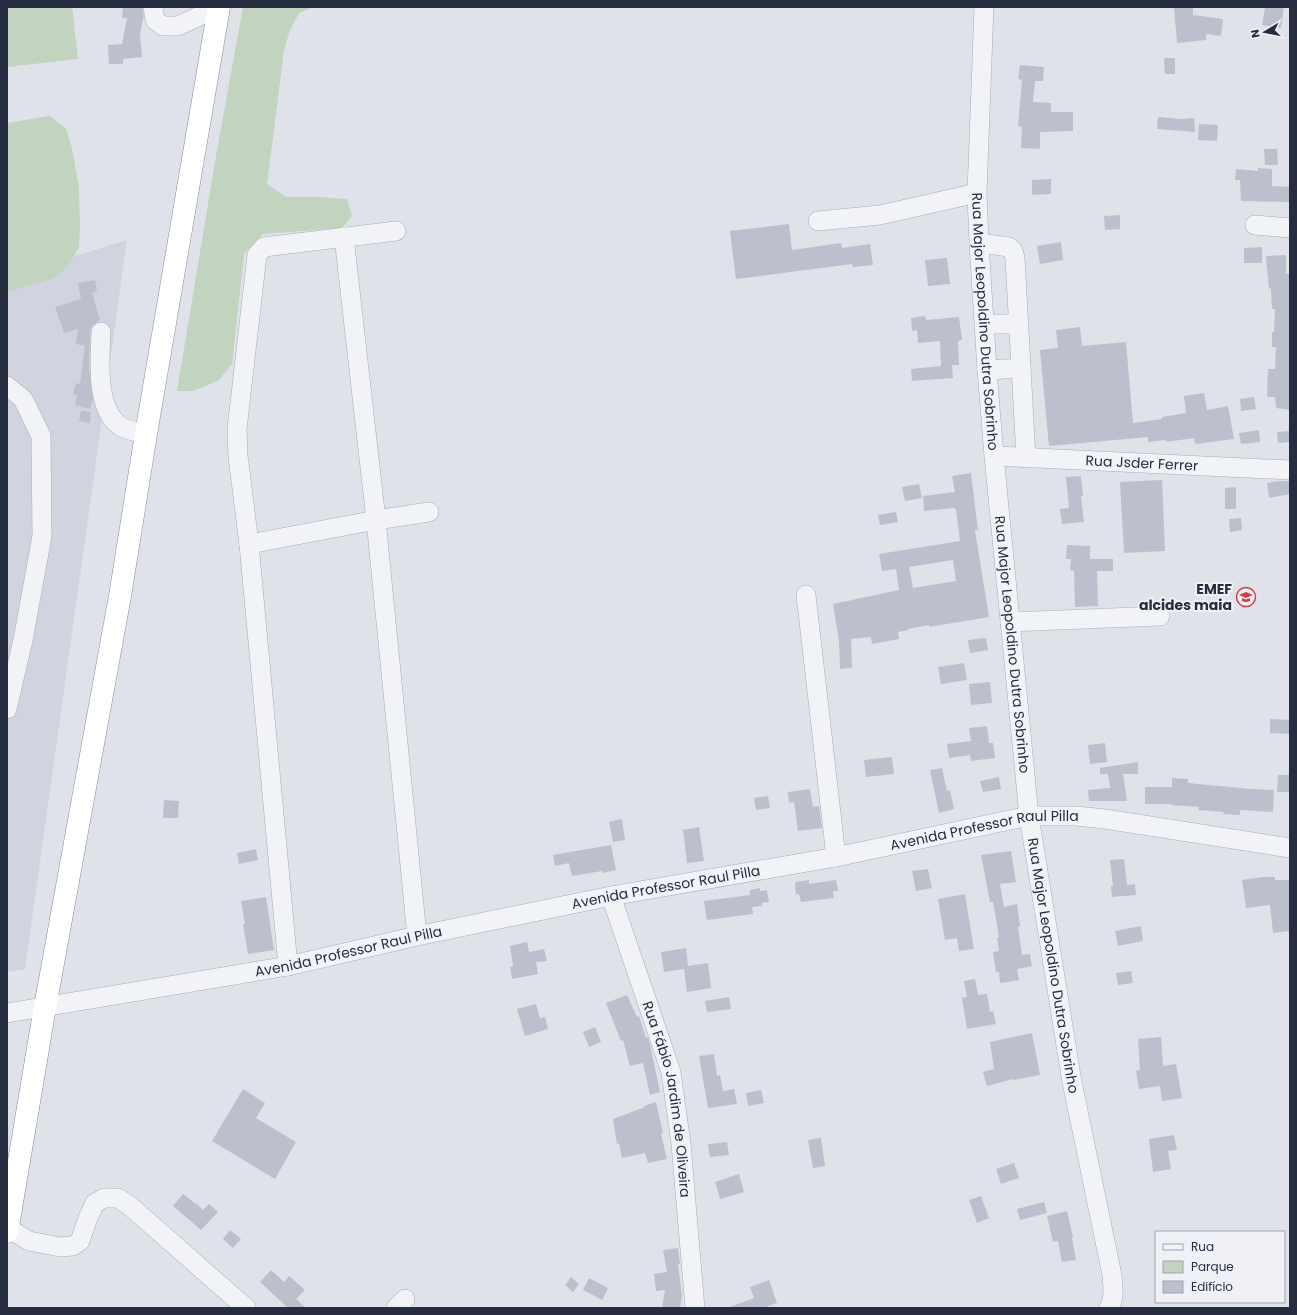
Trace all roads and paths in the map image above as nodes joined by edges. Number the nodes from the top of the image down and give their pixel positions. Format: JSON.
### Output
{"nodes":[{"id":1,"x":153,"y":7,"type":"edge"},
{"id":2,"x":219,"y":7,"type":"edge"},
{"id":3,"x":984,"y":7,"type":"edge"},
{"id":4,"x":977,"y":193,"type":"junction"},
{"id":5,"x":818,"y":221,"type":"dead end"},
{"id":6,"x":1255,"y":225,"type":"dead end"},
{"id":7,"x":1290,"y":228,"type":"edge"},
{"id":8,"x":396,"y":230,"type":"dead end"},
{"id":9,"x":344,"y":237,"type":"junction"},
{"id":10,"x":979,"y":243,"type":"junction"},
{"id":11,"x":984,"y":324,"type":"junction"},
{"id":12,"x":1018,"y":324,"type":"junction"},
{"id":13,"x":101,"y":332,"type":"dead end"},
{"id":14,"x":1021,"y":368,"type":"junction"},
{"id":15,"x":987,"y":370,"type":"junction"},
{"id":16,"x":7,"y":386,"type":"edge"},
{"id":17,"x":146,"y":434,"type":"junction"},
{"id":18,"x":994,"y":456,"type":"junction"},
{"id":19,"x":1026,"y":458,"type":"junction"},
{"id":20,"x":1290,"y":470,"type":"edge"},
{"id":21,"x":429,"y":512,"type":"dead end"},
{"id":22,"x":376,"y":520,"type":"junction"},
{"id":23,"x":249,"y":544,"type":"junction"},
{"id":24,"x":806,"y":595,"type":"dead end"},
{"id":25,"x":1160,"y":616,"type":"dead end"},
{"id":26,"x":1010,"y":622,"type":"junction"},
{"id":27,"x":15,"y":641,"type":"edge"},
{"id":28,"x":7,"y":709,"type":"edge"},
{"id":29,"x":1029,"y":816,"type":"junction"},
{"id":30,"x":1290,"y":848,"type":"edge"},
{"id":31,"x":836,"y":857,"type":"junction"},
{"id":32,"x":611,"y":896,"type":"junction"},
{"id":33,"x":417,"y":936,"type":"junction"},
{"id":34,"x":288,"y":966,"type":"junction"},
{"id":35,"x":45,"y":1007,"type":"junction"},
{"id":36,"x":7,"y":1013,"type":"edge"},
{"id":37,"x":7,"y":1230,"type":"edge"},
{"id":38,"x":246,"y":1308,"type":"edge"},
{"id":39,"x":695,"y":1308,"type":"edge"},
{"id":40,"x":1108,"y":1308,"type":"edge"}],
"edges":[{"from":1,"to":2,"type":"street"},
{"from":2,"to":17,"type":"highway"},
{"from":3,"to":4,"type":"street","name":"Rua Major Leopoldino Dutra Sobrinho"},
{"from":4,"to":5,"type":"street"},
{"from":4,"to":10,"type":"street","name":"Rua Major Leopoldino Dutra Sobrinho"},
{"from":6,"to":7,"type":"street"},
{"from":8,"to":9,"type":"street"},
{"from":9,"to":22,"type":"street"},
{"from":9,"to":23,"type":"street"},
{"from":10,"to":11,"type":"street","name":"Rua Major Leopoldino Dutra Sobrinho"},
{"from":10,"to":12,"type":"street"},
{"from":11,"to":12,"type":"street"},
{"from":11,"to":15,"type":"street","name":"Rua Major Leopoldino Dutra Sobrinho"},
{"from":12,"to":14,"type":"street"},
{"from":13,"to":17,"type":"street"},
{"from":14,"to":15,"type":"street"},
{"from":14,"to":19,"type":"street"},
{"from":15,"to":18,"type":"street","name":"Rua Major Leopoldino Dutra Sobrinho"},
{"from":16,"to":27,"type":"street"},
{"from":17,"to":35,"type":"highway"},
{"from":18,"to":19,"type":"street","name":"Rua Jsder Ferrer"},
{"from":18,"to":26,"type":"street","name":"Rua Major Leopoldino Dutra Sobrinho"},
{"from":19,"to":20,"type":"street","name":"Rua Jsder Ferrer"},
{"from":21,"to":22,"type":"street"},
{"from":22,"to":23,"type":"street"},
{"from":22,"to":33,"type":"street"},
{"from":23,"to":34,"type":"street"},
{"from":24,"to":31,"type":"street"},
{"from":25,"to":26,"type":"street"},
{"from":26,"to":29,"type":"street","name":"Rua Major Leopoldino Dutra Sobrinho"},
{"from":27,"to":28,"type":"street"},
{"from":29,"to":30,"type":"street","name":"Avenida Professor Raul Pilla"},
{"from":29,"to":31,"type":"street","name":"Avenida Professor Raul Pilla"},
{"from":29,"to":40,"type":"street","name":"Rua Major Leopoldino Dutra Sobrinho"},
{"from":31,"to":32,"type":"street","name":"Avenida Professor Raul Pilla"},
{"from":32,"to":33,"type":"street","name":"Avenida Professor Raul Pilla"},
{"from":32,"to":39,"type":"street","name":"Rua Fábio Jardim de Oliveira"},
{"from":33,"to":34,"type":"street","name":"Avenida Professor Raul Pilla"},
{"from":34,"to":35,"type":"street","name":"Avenida Professor Raul Pilla"},
{"from":35,"to":36,"type":"street","name":"Avenida Professor Raul Pilla"},
{"from":35,"to":37,"type":"highway"},
{"from":37,"to":38,"type":"street"}]}
